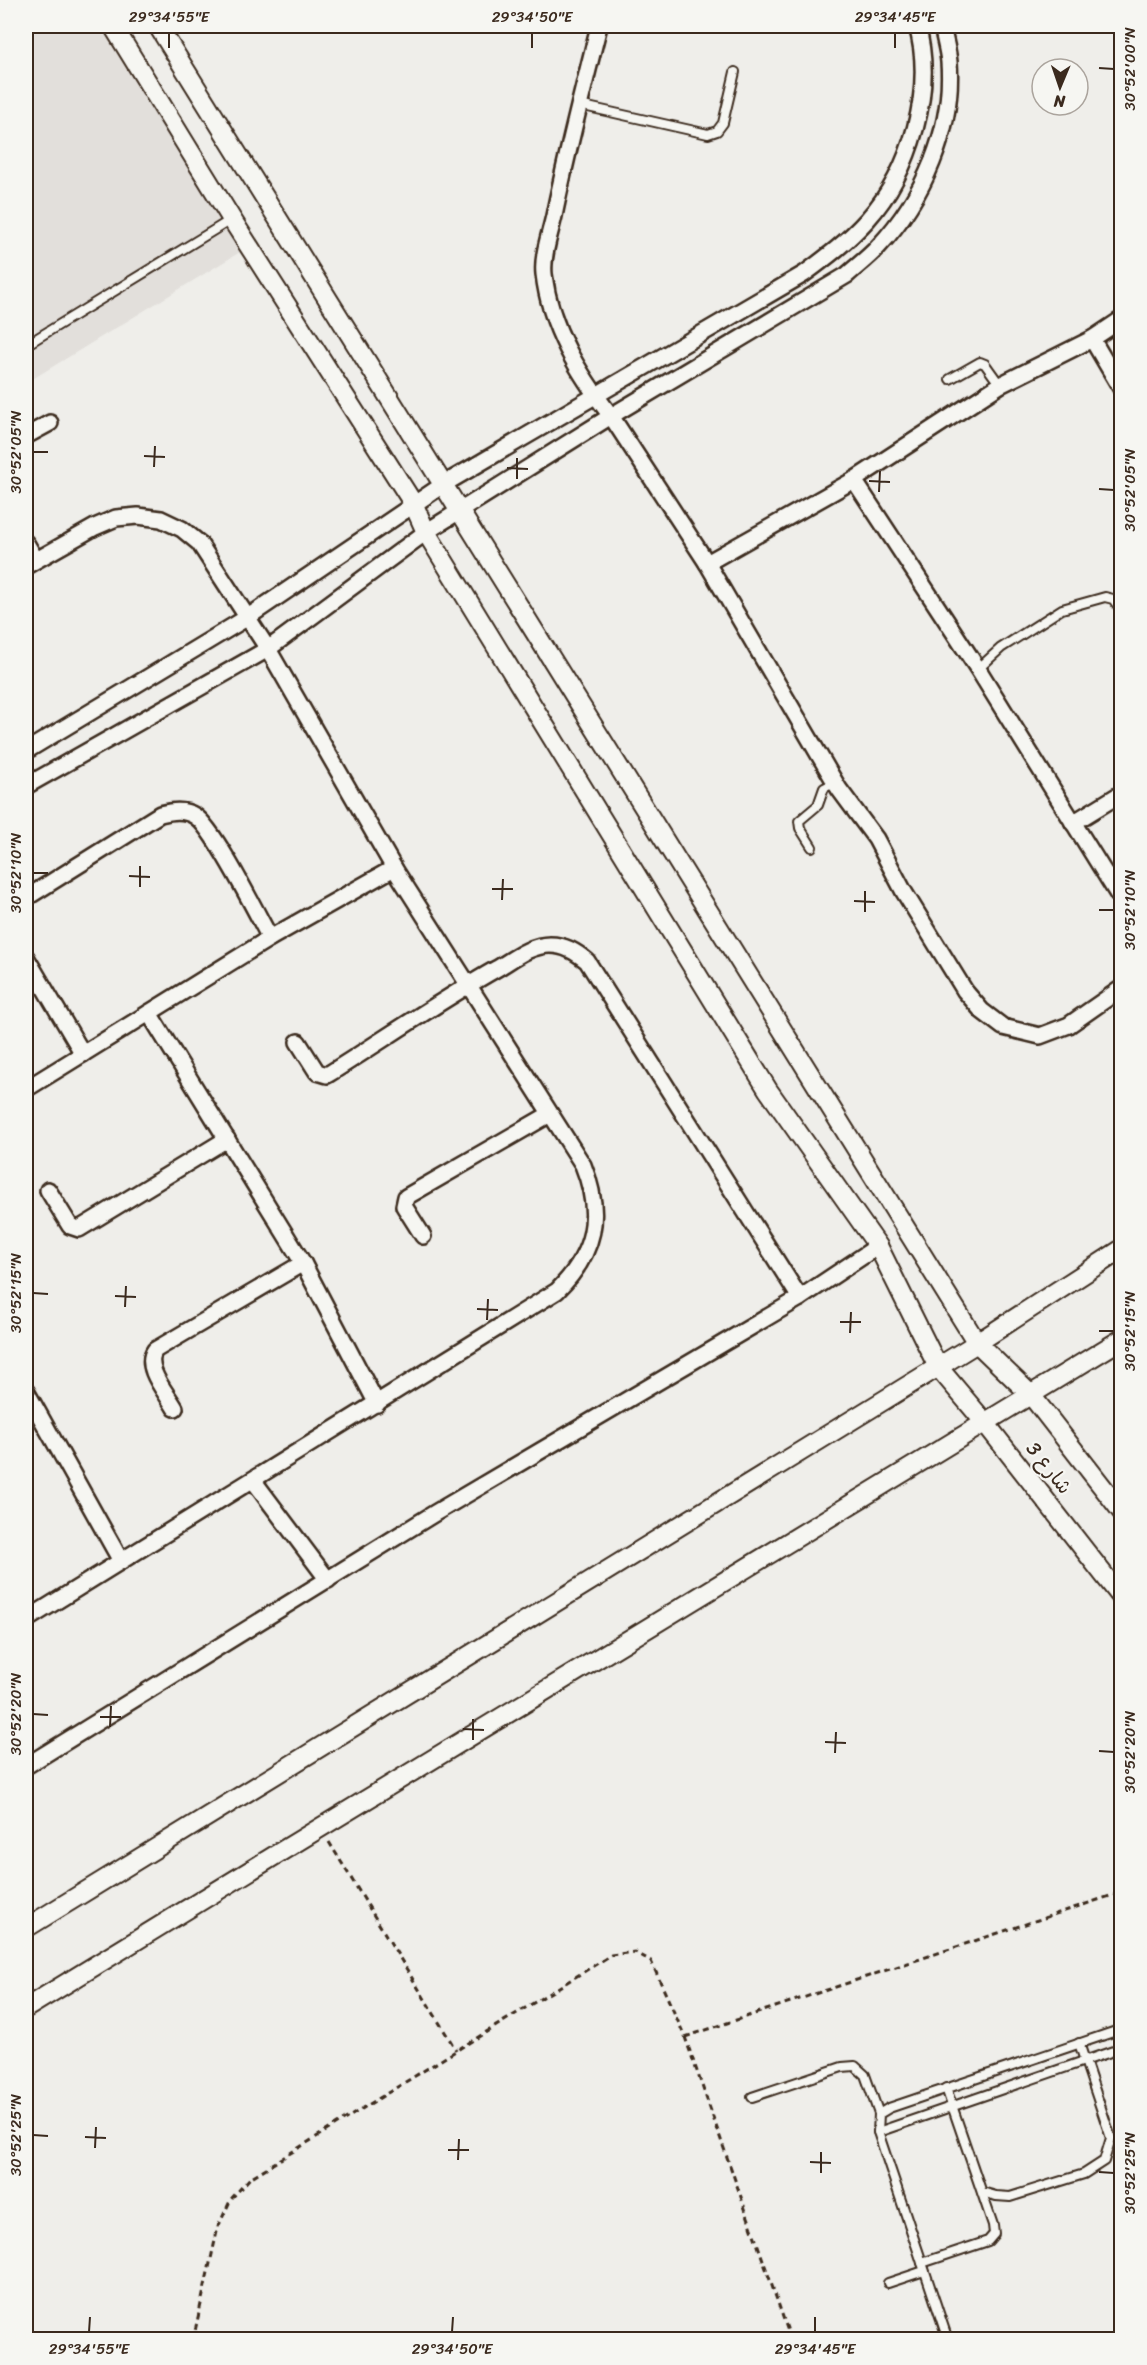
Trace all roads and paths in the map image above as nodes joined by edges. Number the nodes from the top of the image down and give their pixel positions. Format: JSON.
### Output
{"nodes":[{"id":1,"x":113,"y":26,"type":"edge"},
{"id":2,"x":158,"y":26,"type":"edge"},
{"id":3,"x":599,"y":26,"type":"edge"},
{"id":4,"x":917,"y":26,"type":"edge"},
{"id":5,"x":942,"y":26,"type":"edge"},
{"id":6,"x":735,"y":72,"type":"dead end"},
{"id":7,"x":579,"y":105,"type":"junction"},
{"id":8,"x":231,"y":218,"type":"junction"},
{"id":9,"x":1122,"y":319,"type":"edge"},
{"id":10,"x":1092,"y":339,"type":"junction"},
{"id":11,"x":26,"y":345,"type":"edge"},
{"id":12,"x":950,"y":379,"type":"dead end"},
{"id":13,"x":1000,"y":385,"type":"junction"},
{"id":14,"x":1122,"y":390,"type":"edge"},
{"id":15,"x":596,"y":396,"type":"junction"},
{"id":16,"x":611,"y":416,"type":"junction"},
{"id":17,"x":50,"y":423,"type":"dead end"},
{"id":18,"x":26,"y":436,"type":"edge"},
{"id":19,"x":854,"y":480,"type":"junction"},
{"id":20,"x":444,"y":484,"type":"junction"},
{"id":21,"x":413,"y":503,"type":"junction"},
{"id":22,"x":460,"y":511,"type":"junction"},
{"id":23,"x":426,"y":532,"type":"junction"},
{"id":24,"x":26,"y":543,"type":"edge"},
{"id":25,"x":707,"y":562,"type":"junction"},
{"id":26,"x":31,"y":563,"type":"edge"},
{"id":27,"x":1122,"y":611,"type":"edge"},
{"id":28,"x":248,"y":616,"type":"junction"},
{"id":29,"x":268,"y":649,"type":"junction"},
{"id":30,"x":978,"y":669,"type":"junction"},
{"id":31,"x":26,"y":751,"type":"edge"},
{"id":32,"x":26,"y":786,"type":"edge"},
{"id":33,"x":839,"y":789,"type":"junction"},
{"id":34,"x":1122,"y":793,"type":"edge"},
{"id":35,"x":1073,"y":823,"type":"junction"},
{"id":36,"x":812,"y":847,"type":"dead end"},
{"id":37,"x":394,"y":868,"type":"junction"},
{"id":38,"x":26,"y":898,"type":"edge"},
{"id":39,"x":1122,"y":901,"type":"edge"},
{"id":40,"x":270,"y":938,"type":"junction"},
{"id":41,"x":26,"y":957,"type":"edge"},
{"id":42,"x":469,"y":984,"type":"junction"},
{"id":43,"x":1122,"y":987,"type":"edge"},
{"id":44,"x":149,"y":1013,"type":"junction"},
{"id":45,"x":298,"y":1042,"type":"dead end"},
{"id":46,"x":83,"y":1054,"type":"junction"},
{"id":47,"x":26,"y":1089,"type":"edge"},
{"id":48,"x":550,"y":1114,"type":"junction"},
{"id":49,"x":227,"y":1139,"type":"junction"},
{"id":50,"x":48,"y":1190,"type":"dead end"},
{"id":51,"x":423,"y":1236,"type":"dead end"},
{"id":52,"x":878,"y":1246,"type":"junction"},
{"id":53,"x":1122,"y":1249,"type":"edge"},
{"id":54,"x":303,"y":1263,"type":"junction"},
{"id":55,"x":800,"y":1298,"type":"junction"},
{"id":56,"x":1122,"y":1339,"type":"edge"},
{"id":57,"x":977,"y":1343,"type":"junction"},
{"id":58,"x":938,"y":1367,"type":"junction"},
{"id":59,"x":26,"y":1391,"type":"edge"},
{"id":60,"x":1031,"y":1395,"type":"junction"},
{"id":61,"x":377,"y":1404,"type":"junction"},
{"id":62,"x":175,"y":1408,"type":"dead end"},
{"id":63,"x":986,"y":1424,"type":"junction"},
{"id":64,"x":253,"y":1480,"type":"junction"},
{"id":65,"x":1122,"y":1512,"type":"edge"},
{"id":66,"x":121,"y":1561,"type":"junction"},
{"id":67,"x":328,"y":1580,"type":"junction"},
{"id":68,"x":1122,"y":1598,"type":"edge"},
{"id":69,"x":26,"y":1620,"type":"edge"},
{"id":70,"x":26,"y":1766,"type":"edge"},
{"id":71,"x":319,"y":1826,"type":"junction"},
{"id":72,"x":1122,"y":1892,"type":"edge"},
{"id":73,"x":26,"y":1928,"type":"edge"},
{"id":74,"x":26,"y":2008,"type":"edge"},
{"id":75,"x":1122,"y":2029,"type":"edge"},
{"id":76,"x":685,"y":2037,"type":"junction"},
{"id":77,"x":1079,"y":2043,"type":"junction"},
{"id":78,"x":1122,"y":2048,"type":"edge"},
{"id":79,"x":456,"y":2050,"type":"junction"},
{"id":80,"x":1085,"y":2061,"type":"junction"},
{"id":81,"x":946,"y":2088,"type":"junction"},
{"id":82,"x":752,"y":2097,"type":"dead end"},
{"id":83,"x":953,"y":2107,"type":"junction"},
{"id":84,"x":879,"y":2114,"type":"junction"},
{"id":85,"x":878,"y":2132,"type":"junction"},
{"id":86,"x":982,"y":2192,"type":"junction"},
{"id":87,"x":923,"y":2267,"type":"junction"},
{"id":88,"x":888,"y":2283,"type":"dead end"},
{"id":89,"x":194,"y":2340,"type":"edge"},
{"id":90,"x":791,"y":2340,"type":"edge"},
{"id":91,"x":948,"y":2340,"type":"edge"}],
"edges":[{"from":1,"to":8,"type":"street","name":"شارع 3"},
{"from":2,"to":20,"type":"street","name":"شارع 3"},
{"from":3,"to":7,"type":"street"},
{"from":4,"to":15,"type":"street"},
{"from":5,"to":16,"type":"street"},
{"from":6,"to":7,"type":"lane"},
{"from":7,"to":15,"type":"street"},
{"from":8,"to":11,"type":"lane"},
{"from":8,"to":21,"type":"street","name":"شارع 3"},
{"from":9,"to":10,"type":"street"},
{"from":10,"to":13,"type":"street"},
{"from":10,"to":14,"type":"street"},
{"from":12,"to":13,"type":"lane"},
{"from":13,"to":19,"type":"street"},
{"from":15,"to":16,"type":"street"},
{"from":15,"to":20,"type":"street"},
{"from":16,"to":22,"type":"street"},
{"from":16,"to":25,"type":"street"},
{"from":17,"to":18,"type":"street"},
{"from":19,"to":25,"type":"street"},
{"from":19,"to":30,"type":"street"},
{"from":20,"to":21,"type":"street"},
{"from":20,"to":22,"type":"street","name":"شارع 3"},
{"from":21,"to":23,"type":"street","name":"شارع 3"},
{"from":21,"to":28,"type":"street"},
{"from":22,"to":23,"type":"street"},
{"from":22,"to":57,"type":"street","name":"شارع 3"},
{"from":23,"to":29,"type":"street"},
{"from":23,"to":52,"type":"street","name":"شارع 3"},
{"from":24,"to":26,"type":"street"},
{"from":25,"to":33,"type":"street"},
{"from":26,"to":28,"type":"street"},
{"from":27,"to":30,"type":"lane"},
{"from":28,"to":29,"type":"street"},
{"from":28,"to":31,"type":"street"},
{"from":29,"to":32,"type":"street"},
{"from":29,"to":37,"type":"street"},
{"from":30,"to":35,"type":"street"},
{"from":33,"to":36,"type":"lane"},
{"from":33,"to":43,"type":"street"},
{"from":34,"to":35,"type":"street"},
{"from":35,"to":39,"type":"street"},
{"from":37,"to":40,"type":"street"},
{"from":37,"to":42,"type":"street"},
{"from":38,"to":40,"type":"street"},
{"from":40,"to":44,"type":"street"},
{"from":41,"to":46,"type":"street"},
{"from":42,"to":45,"type":"street"},
{"from":42,"to":48,"type":"street"},
{"from":42,"to":55,"type":"street"},
{"from":44,"to":46,"type":"street"},
{"from":44,"to":49,"type":"street"},
{"from":46,"to":47,"type":"street"},
{"from":48,"to":51,"type":"street"},
{"from":48,"to":61,"type":"street"},
{"from":49,"to":50,"type":"street"},
{"from":49,"to":54,"type":"street"},
{"from":52,"to":55,"type":"street"},
{"from":52,"to":58,"type":"street","name":"شارع 3"},
{"from":53,"to":57,"type":"street"},
{"from":54,"to":61,"type":"street"},
{"from":54,"to":62,"type":"street"},
{"from":55,"to":67,"type":"street"},
{"from":56,"to":60,"type":"street"},
{"from":57,"to":58,"type":"street"},
{"from":57,"to":60,"type":"street","name":"شارع 3"},
{"from":58,"to":63,"type":"street","name":"شارع 3"},
{"from":58,"to":73,"type":"street"},
{"from":59,"to":66,"type":"street"},
{"from":60,"to":63,"type":"street"},
{"from":60,"to":65,"type":"street","name":"شارع 3"},
{"from":61,"to":64,"type":"street"},
{"from":63,"to":68,"type":"street","name":"شارع 3"},
{"from":63,"to":71,"type":"street"},
{"from":64,"to":66,"type":"street"},
{"from":64,"to":67,"type":"street"},
{"from":66,"to":69,"type":"street"},
{"from":67,"to":70,"type":"street"},
{"from":71,"to":74,"type":"street"},
{"from":71,"to":79,"type":"path"},
{"from":72,"to":76,"type":"path"},
{"from":75,"to":77,"type":"lane"},
{"from":76,"to":79,"type":"path"},
{"from":76,"to":90,"type":"path"},
{"from":77,"to":80,"type":"lane"},
{"from":77,"to":81,"type":"lane"},
{"from":78,"to":80,"type":"lane"},
{"from":79,"to":89,"type":"path"},
{"from":80,"to":83,"type":"lane"},
{"from":80,"to":86,"type":"lane"},
{"from":81,"to":83,"type":"lane"},
{"from":81,"to":84,"type":"lane"},
{"from":82,"to":84,"type":"lane"},
{"from":83,"to":85,"type":"lane"},
{"from":83,"to":86,"type":"lane"},
{"from":84,"to":85,"type":"lane"},
{"from":85,"to":87,"type":"lane"},
{"from":86,"to":87,"type":"lane"},
{"from":87,"to":88,"type":"lane"},
{"from":87,"to":91,"type":"lane"}]}
